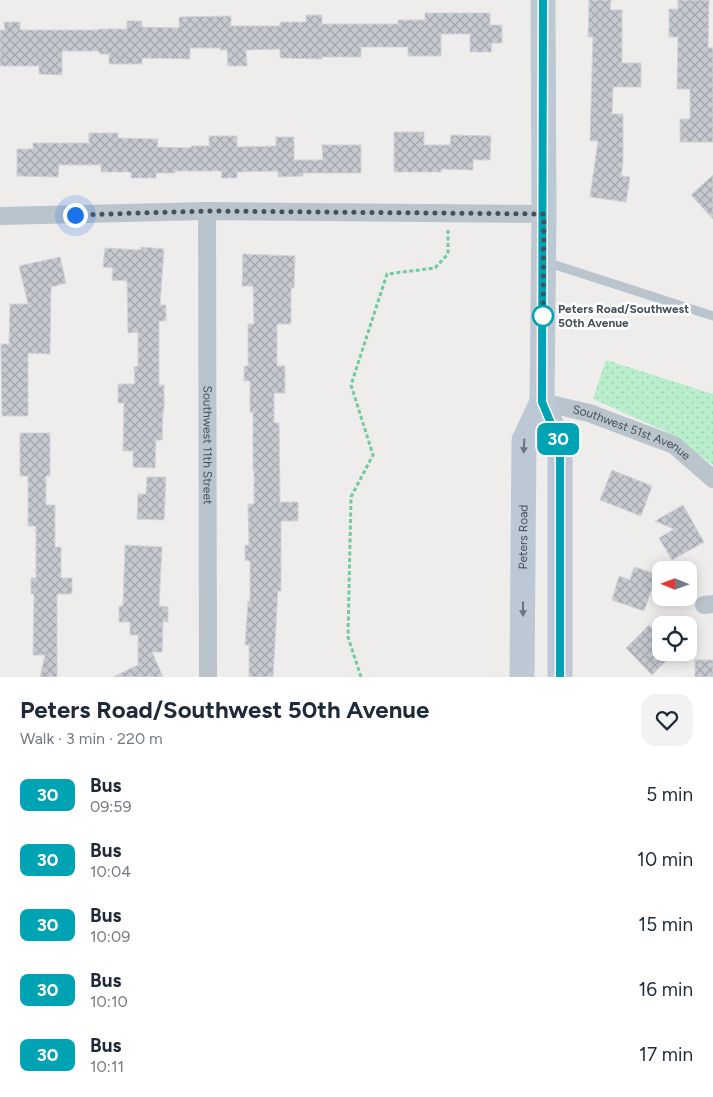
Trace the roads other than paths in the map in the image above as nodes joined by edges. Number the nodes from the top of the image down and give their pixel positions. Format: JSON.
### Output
{"nodes":[{"id":1,"x":543,"y":0,"type":"edge"},
{"id":2,"x":206,"y":211,"type":"junction"},
{"id":3,"x":544,"y":214,"type":"junction"},
{"id":4,"x":0,"y":216,"type":"edge"},
{"id":5,"x":543,"y":262,"type":"junction"},
{"id":6,"x":713,"y":316,"type":"edge"},
{"id":7,"x":542,"y":402,"type":"junction"},
{"id":8,"x":713,"y":479,"type":"edge"},
{"id":9,"x":208,"y":677,"type":"edge"},
{"id":10,"x":522,"y":677,"type":"edge"},
{"id":11,"x":560,"y":677,"type":"edge"}],
"edges":[{"from":1,"to":3,"type":"main road","name":"Peters Road"},
{"from":2,"to":3,"type":"street"},
{"from":2,"to":4,"type":"street"},
{"from":2,"to":9,"type":"street","name":"Southwest 11th Street"},
{"from":3,"to":5,"type":"main road","name":"Peters Road"},
{"from":5,"to":6,"type":"lane"},
{"from":5,"to":7,"type":"main road","name":"Peters Road"},
{"from":7,"to":8,"type":"street","name":"Southwest 51st Avenue"},
{"from":7,"to":10,"type":"main road","name":"Peters Road","one_way":true},
{"from":7,"to":11,"type":"main road","name":"Peters Road"}]}
